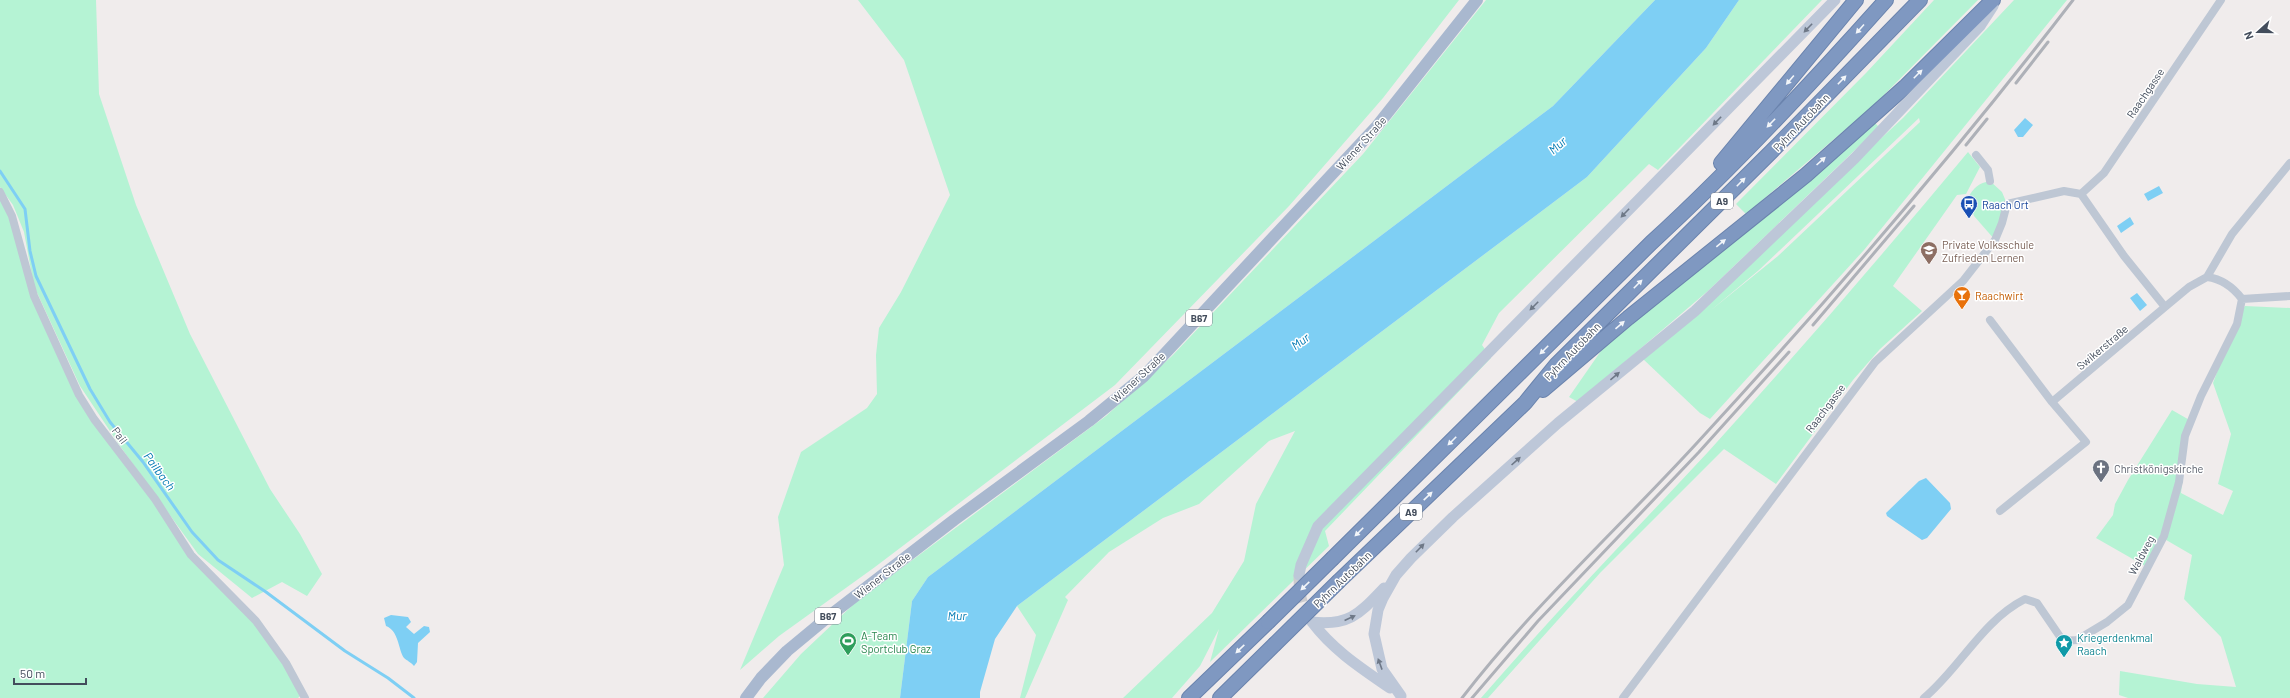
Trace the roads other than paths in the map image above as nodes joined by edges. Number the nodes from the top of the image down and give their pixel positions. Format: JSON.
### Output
{"nodes":[{"id":1,"x":1477,"y":0,"type":"edge"},
{"id":2,"x":1835,"y":0,"type":"edge"},
{"id":3,"x":1856,"y":0,"type":"edge"},
{"id":4,"x":1886,"y":0,"type":"edge"},
{"id":5,"x":1920,"y":0,"type":"edge"},
{"id":6,"x":1993,"y":0,"type":"edge"},
{"id":7,"x":1996,"y":0,"type":"edge"},
{"id":8,"x":2221,"y":0,"type":"edge"},
{"id":9,"x":1976,"y":155,"type":"dead end"},
{"id":10,"x":2290,"y":163,"type":"edge"},
{"id":11,"x":1990,"y":181,"type":"dead end"},
{"id":12,"x":0,"y":192,"type":"edge"},
{"id":13,"x":2081,"y":194,"type":"junction"},
{"id":14,"x":1651,"y":243,"type":"junction"},
{"id":15,"x":2207,"y":277,"type":"junction"},
{"id":16,"x":2290,"y":296,"type":"edge"},
{"id":17,"x":2242,"y":299,"type":"junction"},
{"id":18,"x":2165,"y":307,"type":"junction"},
{"id":19,"x":1990,"y":320,"type":"dead end"},
{"id":20,"x":2052,"y":402,"type":"junction"},
{"id":21,"x":1525,"y":403,"type":"junction"},
{"id":22,"x":2000,"y":511,"type":"dead end"},
{"id":23,"x":1299,"y":575,"type":"tunnel mouth"},
{"id":24,"x":1396,"y":575,"type":"junction"},
{"id":25,"x":1402,"y":697,"type":"edge"},
{"id":26,"x":305,"y":698,"type":"edge"},
{"id":27,"x":746,"y":698,"type":"edge"},
{"id":28,"x":1189,"y":698,"type":"edge"},
{"id":29,"x":1220,"y":698,"type":"edge"},
{"id":30,"x":1623,"y":698,"type":"edge"},
{"id":31,"x":1924,"y":698,"type":"edge"}],
"edges":[{"from":1,"to":27,"type":"main road","name":"Wiener Straße","number":"B67"},
{"from":2,"to":23,"type":"main road","one_way":true},
{"from":3,"to":14,"type":"highway","one_way":true},
{"from":4,"to":14,"type":"highway","name":"Pyhrn Autobahn","number":"A9","one_way":true},
{"from":21,"to":5,"type":"highway","name":"Pyhrn Autobahn","number":"A9","one_way":true},
{"from":21,"to":6,"type":"highway","one_way":true},
{"from":24,"to":7,"type":"main road","one_way":true},
{"from":8,"to":13,"type":"street","name":"Raachgasse"},
{"from":9,"to":11,"type":"street"},
{"from":10,"to":15,"type":"street"},
{"from":12,"to":26,"type":"street","name":"Pail"},
{"from":13,"to":18,"type":"street"},
{"from":13,"to":30,"type":"street","name":"Raachgasse"},
{"from":14,"to":28,"type":"highway","name":"Pyhrn Autobahn","number":"A9","one_way":true,"bridge":true},
{"from":15,"to":17,"type":"street"},
{"from":15,"to":18,"type":"street","name":"Swikerstraße"},
{"from":16,"to":17,"type":"street"},
{"from":17,"to":31,"type":"street","name":"Waldweg"},
{"from":18,"to":20,"type":"street","name":"Swikerstraße"},
{"from":19,"to":20,"type":"street"},
{"from":20,"to":22,"type":"street"},
{"from":29,"to":21,"type":"highway","name":"Pyhrn Autobahn","number":"A9","one_way":true,"bridge":true},
{"from":25,"to":24,"type":"main road","one_way":true},
{"from":25,"to":24,"type":"main road","one_way":true}]}
